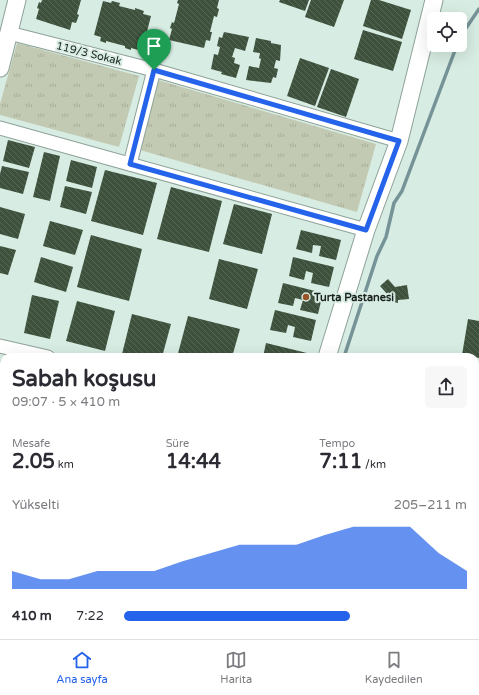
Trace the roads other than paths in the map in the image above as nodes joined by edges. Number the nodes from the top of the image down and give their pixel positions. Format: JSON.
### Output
{"nodes":[{"id":1,"x":17,"y":0,"type":"edge"},
{"id":2,"x":434,"y":0,"type":"edge"},
{"id":3,"x":9,"y":34,"type":"junction"},
{"id":4,"x":0,"y":68,"type":"edge"},
{"id":5,"x":154,"y":70,"type":"junction"},
{"id":6,"x":0,"y":128,"type":"edge"},
{"id":7,"x":399,"y":141,"type":"junction"},
{"id":8,"x":130,"y":164,"type":"junction"},
{"id":9,"x":366,"y":230,"type":"junction"},
{"id":10,"x":0,"y":346,"type":"edge"},
{"id":11,"x":31,"y":353,"type":"edge"},
{"id":12,"x":328,"y":353,"type":"edge"}],
"edges":[{"from":1,"to":3,"type":"street"},
{"from":2,"to":7,"type":"street"},
{"from":3,"to":4,"type":"street"},
{"from":3,"to":5,"type":"street","name":"119/3 Sokak"},
{"from":5,"to":7,"type":"street","name":"119/3 Sokak"},
{"from":5,"to":8,"type":"street"},
{"from":6,"to":8,"type":"street"},
{"from":7,"to":9,"type":"street"},
{"from":8,"to":9,"type":"street"},
{"from":9,"to":12,"type":"street"},
{"from":10,"to":11,"type":"street"}]}
